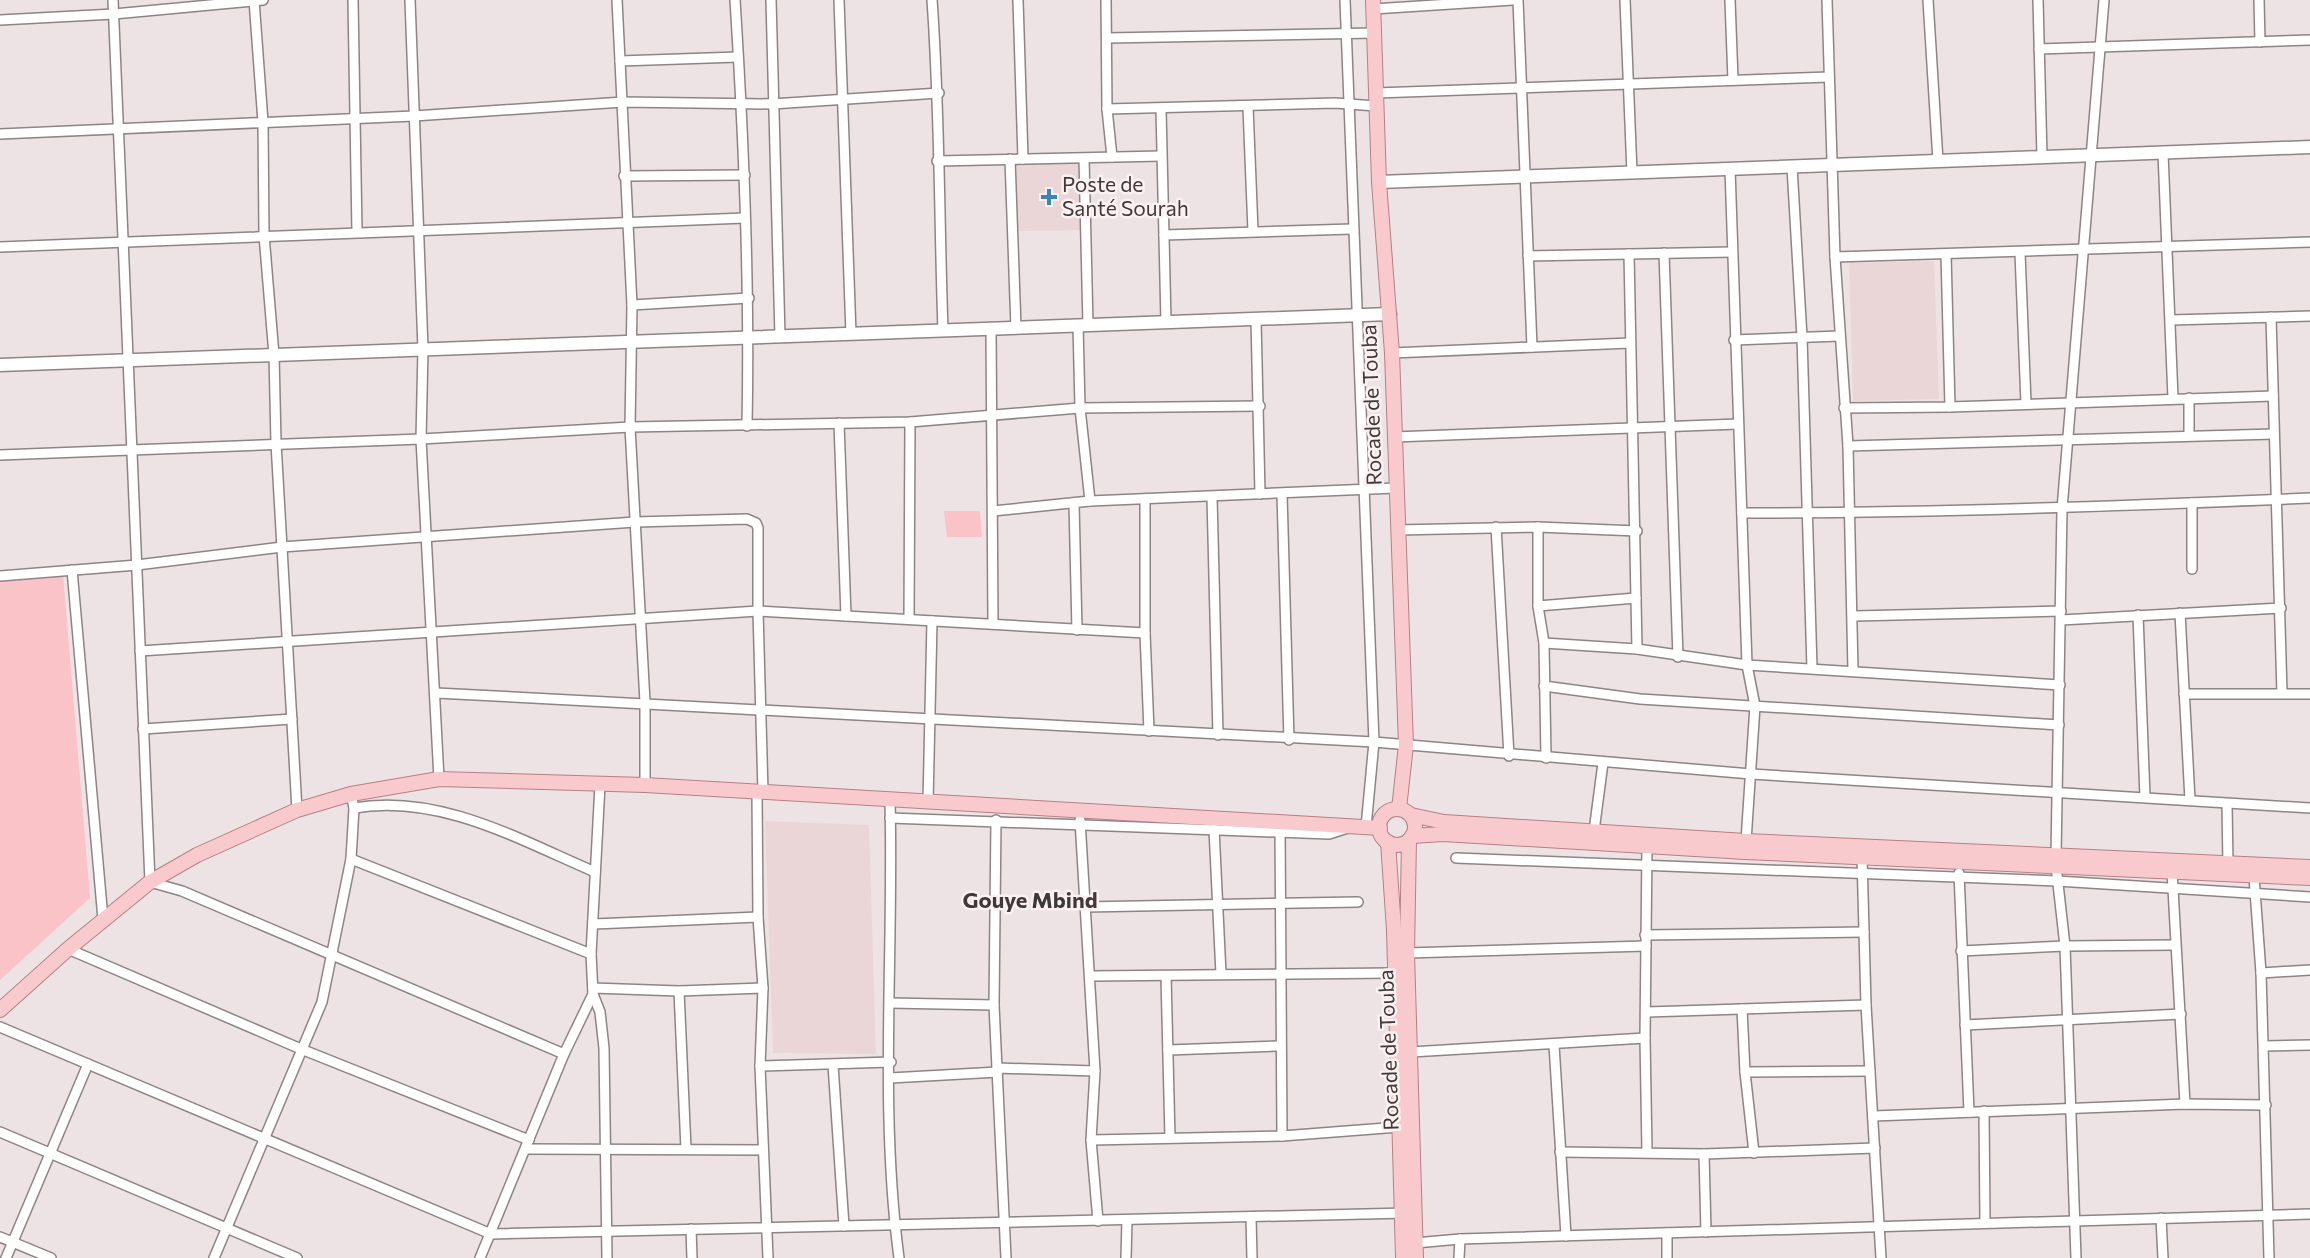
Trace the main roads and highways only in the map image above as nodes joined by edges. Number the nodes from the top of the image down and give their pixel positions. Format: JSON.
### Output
{"nodes":[{"id":1,"x":1373,"y":5,"type":"edge"},
{"id":2,"x":1405,"y":812,"type":"junction"},
{"id":3,"x":1373,"y":828,"type":"junction"},
{"id":4,"x":1411,"y":838,"type":"junction"},
{"id":5,"x":1388,"y":842,"type":"junction"},
{"id":6,"x":2056,"y":860,"type":"junction"},
{"id":7,"x":2310,"y":867,"type":"edge"},
{"id":8,"x":2310,"y":878,"type":"edge"},
{"id":9,"x":0,"y":1010,"type":"edge"},
{"id":10,"x":1408,"y":1214,"type":"junction"},
{"id":11,"x":1403,"y":1258,"type":"edge"},
{"id":12,"x":1416,"y":1258,"type":"edge"}],
"edges":[{"from":1,"to":2,"type":"main road","name":"Rocade de Touba"},
{"from":2,"to":3,"type":"main road"},
{"from":2,"to":4,"type":"main road"},
{"from":2,"to":6,"type":"main road"},
{"from":3,"to":5,"type":"main road"},
{"from":3,"to":9,"type":"main road"},
{"from":4,"to":5,"type":"main road"},
{"from":4,"to":6,"type":"main road"},
{"from":4,"to":10,"type":"main road","name":"Rocade de Touba"},
{"from":5,"to":10,"type":"main road","name":"Rocade de Touba"},
{"from":6,"to":7,"type":"main road"},
{"from":6,"to":8,"type":"main road"},
{"from":10,"to":11,"type":"main road","name":"Rocade de Touba"},
{"from":10,"to":12,"type":"main road","name":"Rocade de Touba"}]}
